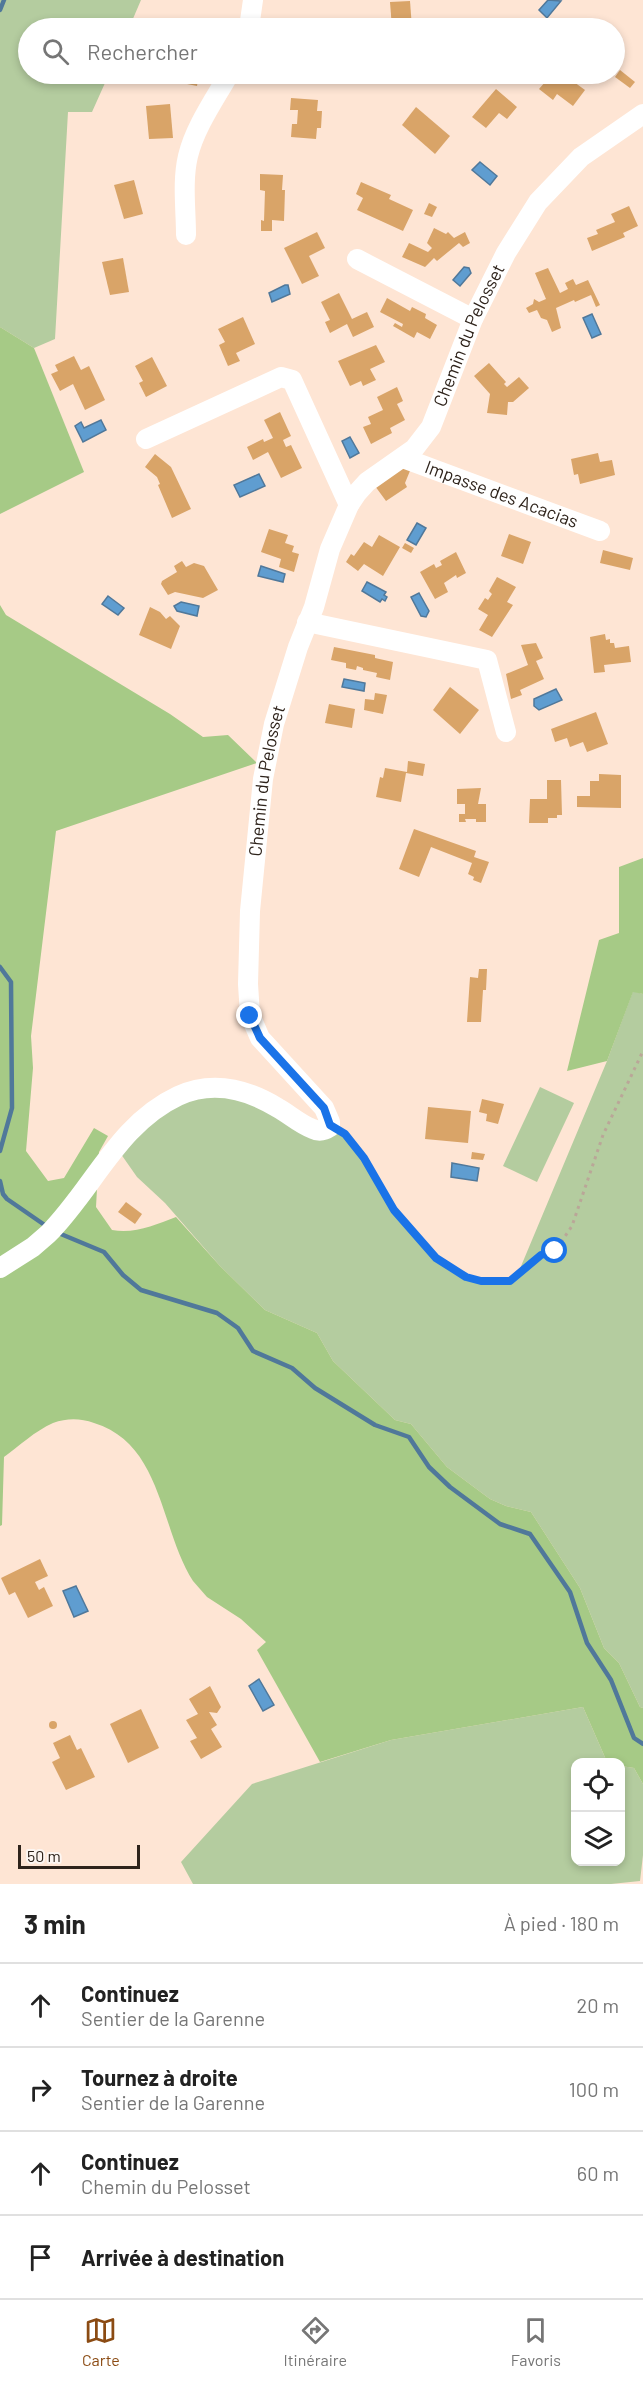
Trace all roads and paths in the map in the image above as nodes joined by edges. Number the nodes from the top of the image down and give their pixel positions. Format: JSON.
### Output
{"nodes":[{"id":1,"x":253,"y":0,"type":"edge"},
{"id":2,"x":250,"y":18,"type":"edge"},
{"id":3,"x":224,"y":84,"type":"edge"},
{"id":4,"x":643,"y":114,"type":"edge"},
{"id":5,"x":186,"y":235,"type":"dead end"},
{"id":6,"x":357,"y":259,"type":"dead end"},
{"id":7,"x":473,"y":319,"type":"junction"},
{"id":8,"x":146,"y":439,"type":"dead end"},
{"id":9,"x":403,"y":458,"type":"junction"},
{"id":10,"x":349,"y":505,"type":"junction"},
{"id":11,"x":600,"y":531,"type":"dead end"},
{"id":12,"x":307,"y":622,"type":"junction"},
{"id":13,"x":507,"y":732,"type":"dead end"},
{"id":14,"x":643,"y":1051,"type":"edge"},
{"id":15,"x":330,"y":1125,"type":"junction"},
{"id":16,"x":0,"y":1268,"type":"edge"}],
"edges":[{"from":1,"to":2,"type":"street"},
{"from":3,"to":5,"type":"street"},
{"from":4,"to":7,"type":"street","name":"Chemin du Pelosset"},
{"from":6,"to":7,"type":"street"},
{"from":7,"to":9,"type":"street","name":"Chemin du Pelosset"},
{"from":8,"to":10,"type":"street"},
{"from":9,"to":10,"type":"street","name":"Chemin du Pelosset"},
{"from":9,"to":11,"type":"street","name":"Impasse des Acacias"},
{"from":10,"to":12,"type":"street","name":"Chemin du Pelosset"},
{"from":12,"to":13,"type":"street"},
{"from":12,"to":15,"type":"street","name":"Chemin du Pelosset"},
{"from":14,"to":15,"type":"path"},
{"from":15,"to":16,"type":"street"}]}
